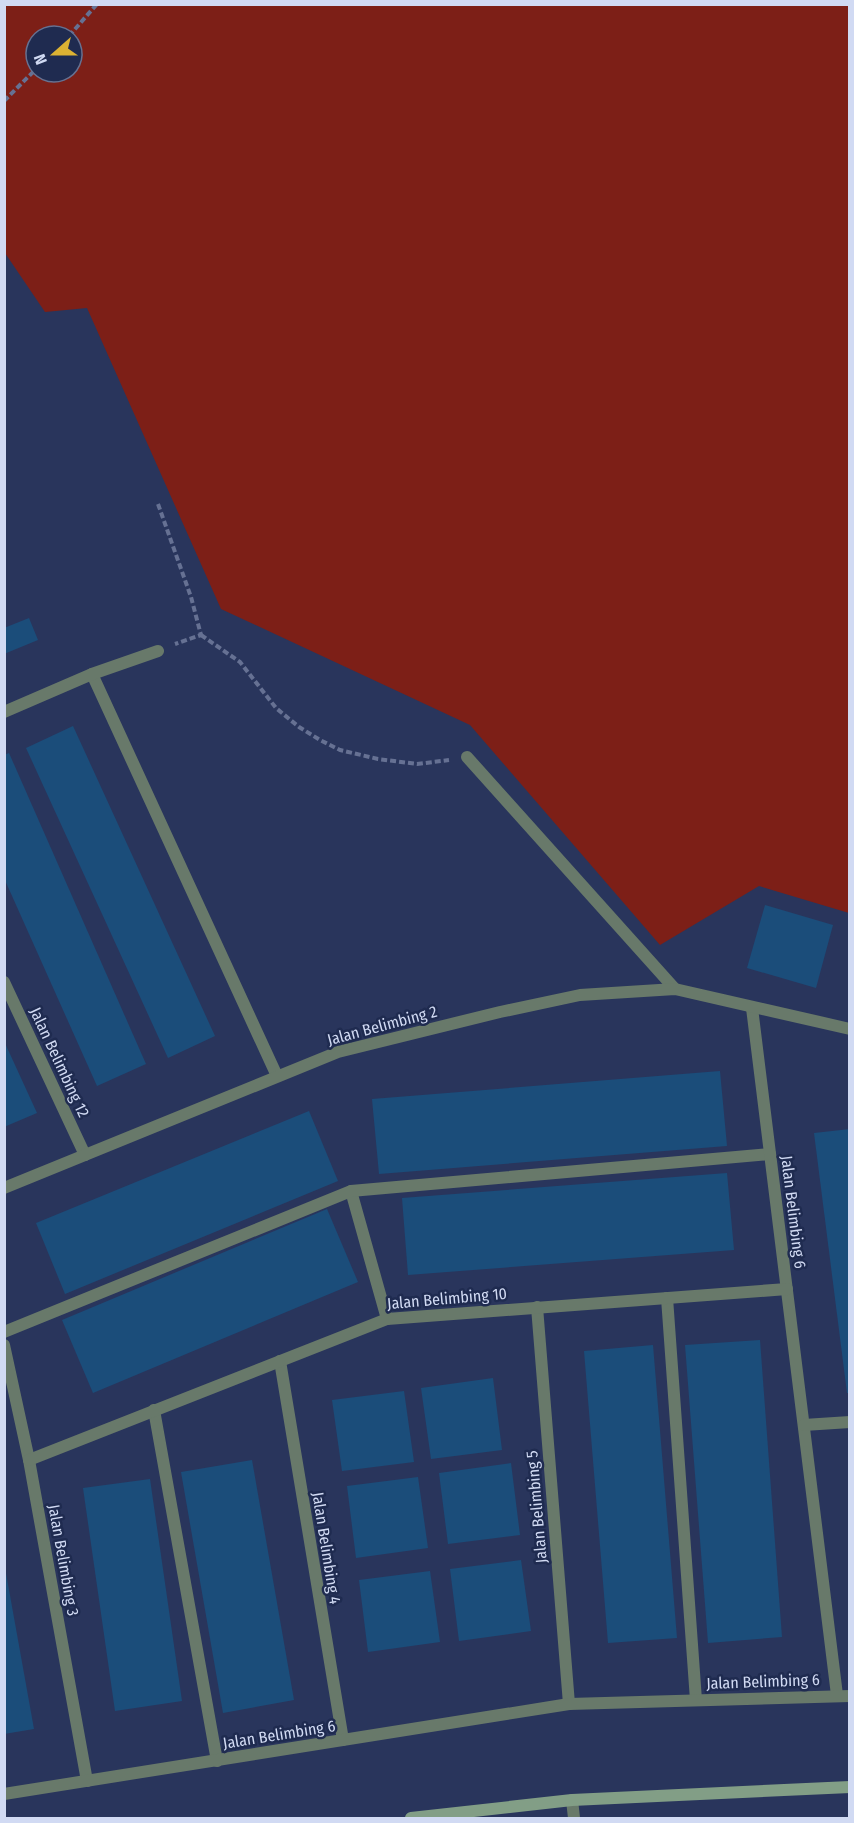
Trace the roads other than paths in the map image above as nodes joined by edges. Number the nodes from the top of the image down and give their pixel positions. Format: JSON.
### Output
{"nodes":[{"id":1,"x":158,"y":651,"type":"road end"},
{"id":2,"x":92,"y":674,"type":"junction"},
{"id":3,"x":4,"y":712,"type":"edge"},
{"id":4,"x":467,"y":757,"type":"road end"},
{"id":5,"x":4,"y":982,"type":"edge"},
{"id":6,"x":675,"y":989,"type":"junction"},
{"id":7,"x":752,"y":1008,"type":"junction"},
{"id":8,"x":849,"y":1029,"type":"edge"},
{"id":9,"x":277,"y":1076,"type":"junction"},
{"id":10,"x":770,"y":1154,"type":"junction"},
{"id":11,"x":85,"y":1155,"type":"junction"},
{"id":12,"x":4,"y":1188,"type":"edge"},
{"id":13,"x":351,"y":1191,"type":"junction"},
{"id":14,"x":787,"y":1289,"type":"junction"},
{"id":15,"x":667,"y":1298,"type":"junction"},
{"id":16,"x":537,"y":1307,"type":"junction"},
{"id":17,"x":387,"y":1318,"type":"junction"},
{"id":18,"x":4,"y":1332,"type":"edge"},
{"id":19,"x":4,"y":1345,"type":"edge"},
{"id":20,"x":280,"y":1361,"type":"junction"},
{"id":21,"x":154,"y":1410,"type":"junction"},
{"id":22,"x":849,"y":1422,"type":"edge"},
{"id":23,"x":804,"y":1425,"type":"junction"},
{"id":24,"x":29,"y":1460,"type":"junction"},
{"id":25,"x":843,"y":1695,"type":"edge"},
{"id":26,"x":696,"y":1700,"type":"junction"},
{"id":27,"x":569,"y":1704,"type":"junction"},
{"id":28,"x":343,"y":1740,"type":"junction"},
{"id":29,"x":217,"y":1761,"type":"junction"},
{"id":30,"x":87,"y":1781,"type":"junction"},
{"id":31,"x":849,"y":1787,"type":"edge"},
{"id":32,"x":4,"y":1794,"type":"edge"},
{"id":33,"x":572,"y":1800,"type":"junction"},
{"id":34,"x":411,"y":1818,"type":"edge"},
{"id":35,"x":574,"y":1818,"type":"edge"}],
"edges":[{"from":1,"to":2,"type":"street"},
{"from":2,"to":3,"type":"street"},
{"from":2,"to":9,"type":"street"},
{"from":4,"to":6,"type":"street"},
{"from":5,"to":11,"type":"street","name":"Jalan Belimbing 12"},
{"from":6,"to":7,"type":"street","name":"Jalan Belimbing 2"},
{"from":6,"to":9,"type":"street","name":"Jalan Belimbing 2"},
{"from":7,"to":8,"type":"street","name":"Jalan Belimbing 2"},
{"from":7,"to":10,"type":"street","name":"Jalan Belimbing 6"},
{"from":9,"to":11,"type":"street","name":"Jalan Belimbing 2"},
{"from":10,"to":13,"type":"street"},
{"from":10,"to":14,"type":"street","name":"Jalan Belimbing 6"},
{"from":11,"to":12,"type":"street","name":"Jalan Belimbing 2"},
{"from":13,"to":17,"type":"street"},
{"from":13,"to":18,"type":"street"},
{"from":14,"to":15,"type":"street","name":"Jalan Belimbing 10"},
{"from":14,"to":23,"type":"street","name":"Jalan Belimbing 6"},
{"from":15,"to":16,"type":"street","name":"Jalan Belimbing 10"},
{"from":15,"to":26,"type":"street"},
{"from":16,"to":17,"type":"street","name":"Jalan Belimbing 10"},
{"from":16,"to":27,"type":"street","name":"Jalan Belimbing 5"},
{"from":17,"to":20,"type":"street","name":"Jalan Belimbing 10"},
{"from":19,"to":24,"type":"street","name":"Jalan Belimbing 3"},
{"from":20,"to":21,"type":"street","name":"Jalan Belimbing 10"},
{"from":20,"to":28,"type":"street","name":"Jalan Belimbing 4"},
{"from":21,"to":24,"type":"street","name":"Jalan Belimbing 10"},
{"from":21,"to":29,"type":"street"},
{"from":22,"to":23,"type":"street"},
{"from":23,"to":25,"type":"street","name":"Jalan Belimbing 6"},
{"from":24,"to":30,"type":"street","name":"Jalan Belimbing 3"},
{"from":25,"to":26,"type":"street","name":"Jalan Belimbing 6"},
{"from":26,"to":27,"type":"street","name":"Jalan Belimbing 6"},
{"from":27,"to":28,"type":"street","name":"Jalan Belimbing 6"},
{"from":28,"to":29,"type":"street","name":"Jalan Belimbing 6"},
{"from":29,"to":30,"type":"street","name":"Jalan Belimbing 6"},
{"from":30,"to":32,"type":"street","name":"Jalan Belimbing 6"},
{"from":31,"to":33,"type":"main road"},
{"from":33,"to":34,"type":"main road"},
{"from":33,"to":35,"type":"street"}]}
